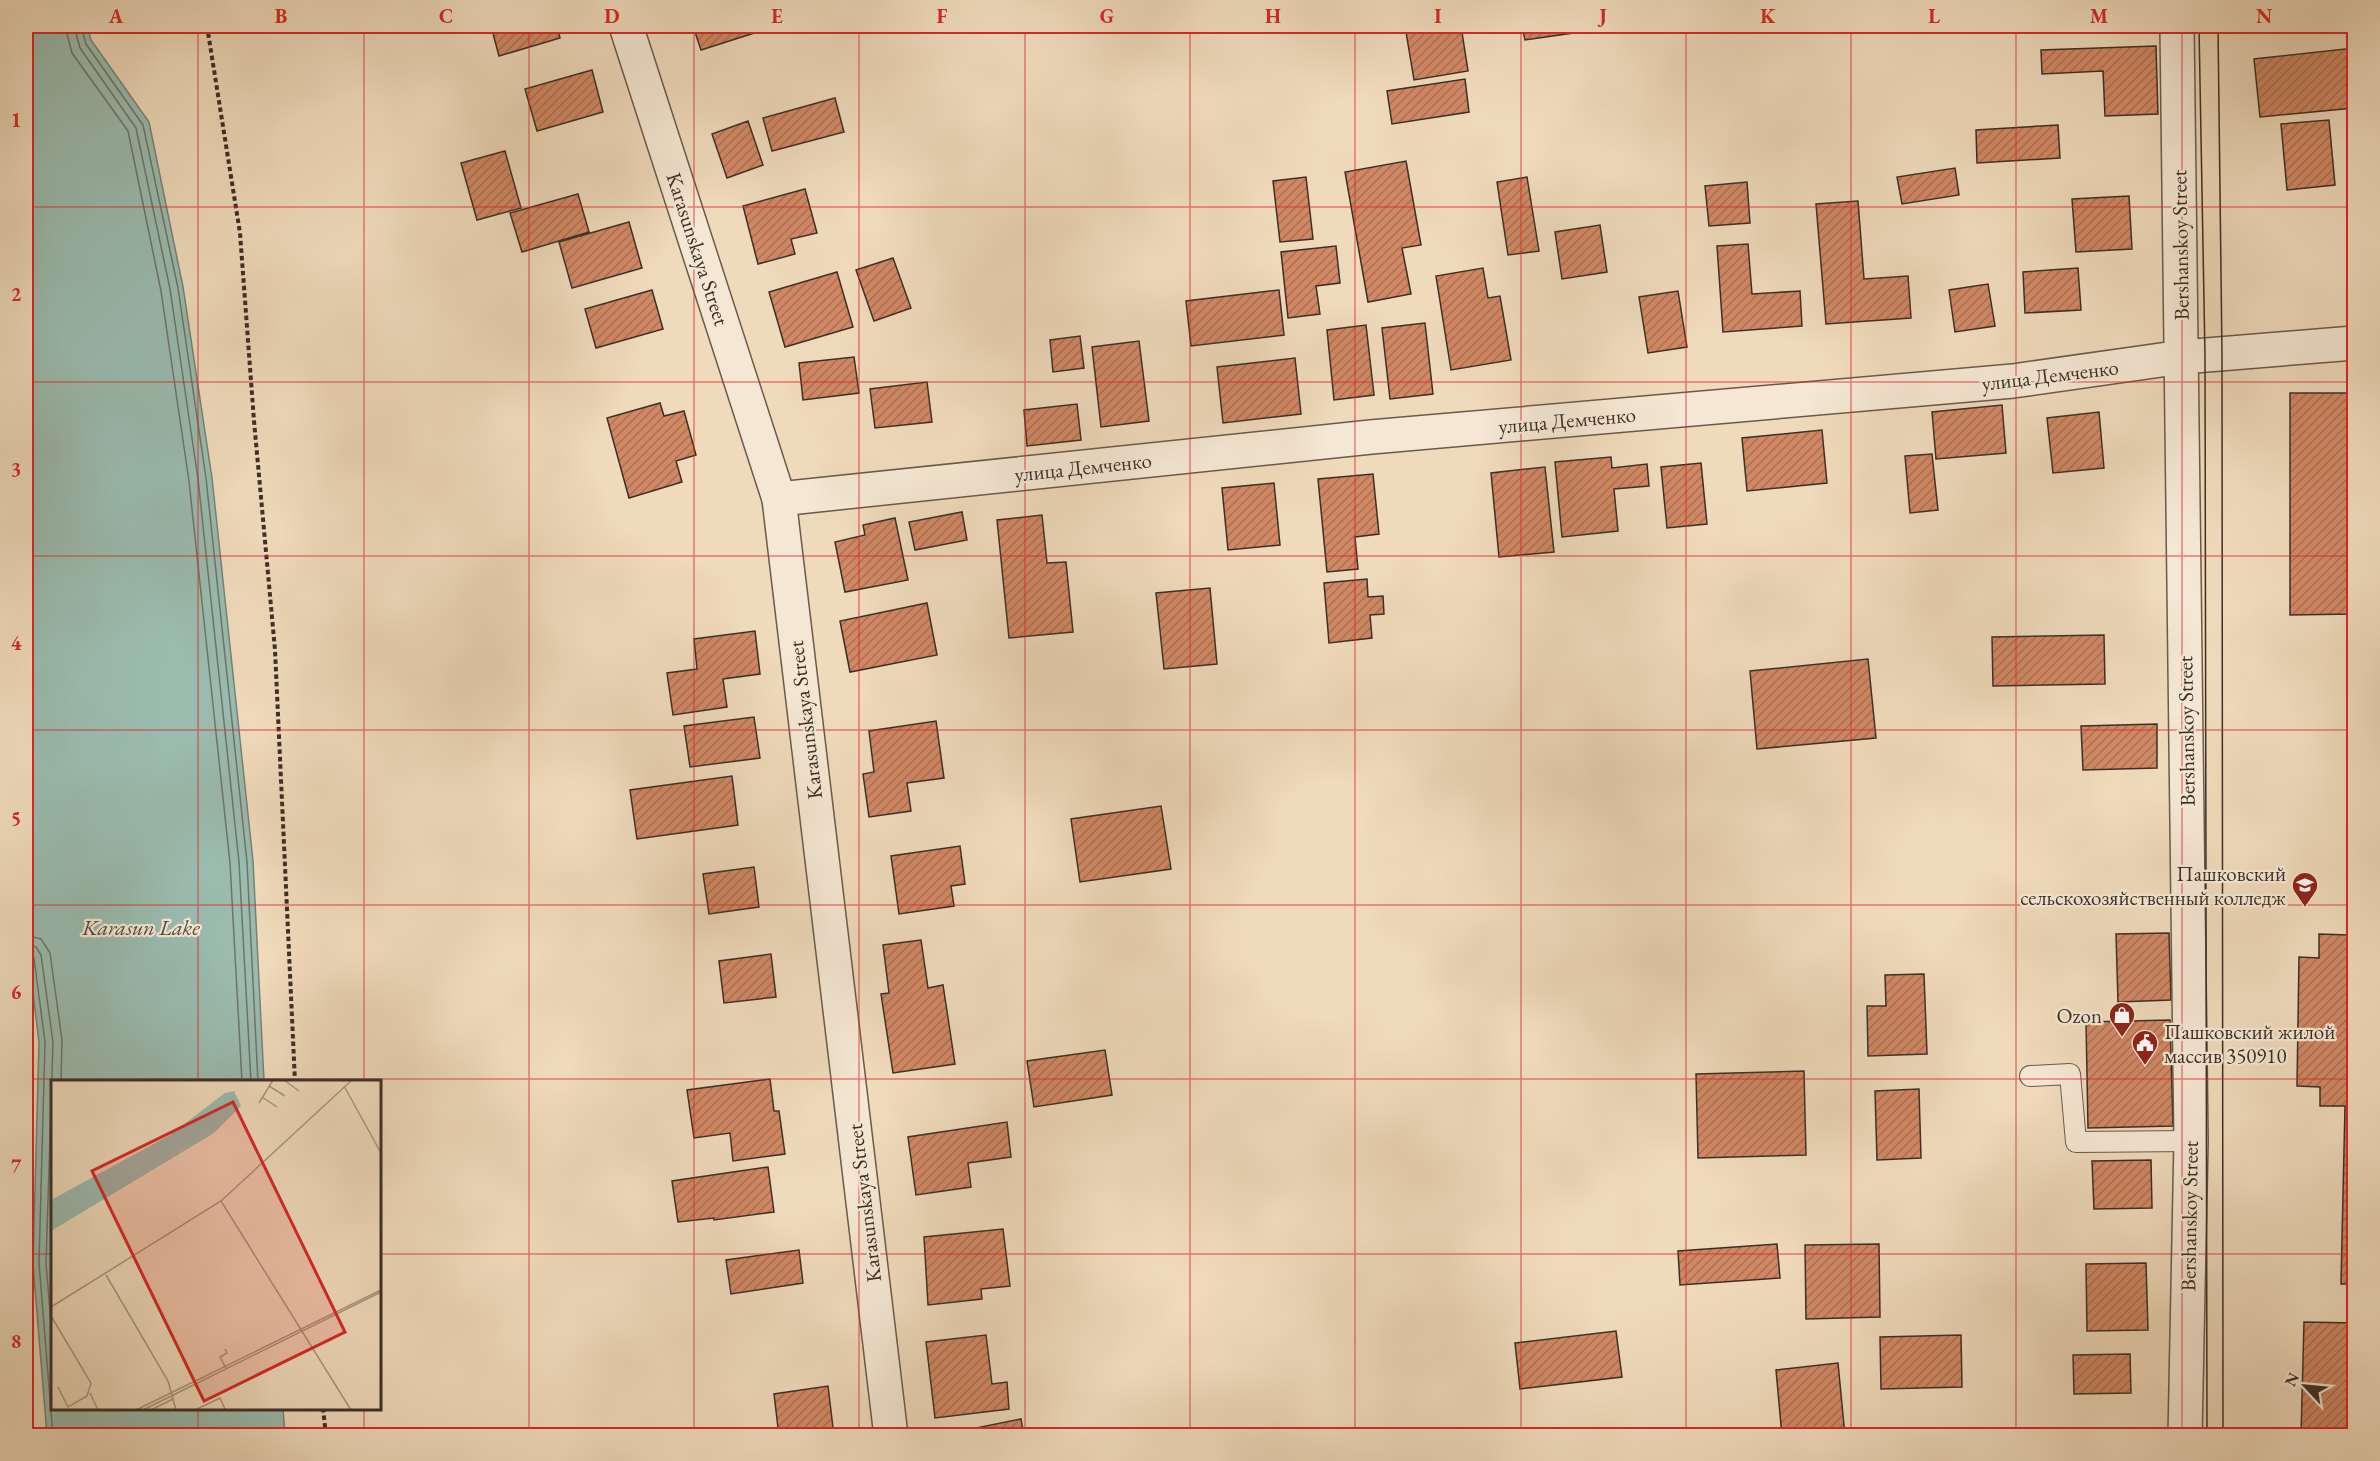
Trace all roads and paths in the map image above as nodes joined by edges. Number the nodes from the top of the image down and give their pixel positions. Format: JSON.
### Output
{"nodes":[{"id":1,"x":207,"y":26,"type":"edge"},
{"id":2,"x":626,"y":26,"type":"edge"},
{"id":3,"x":2177,"y":26,"type":"edge"},
{"id":4,"x":2355,"y":343,"type":"edge"},
{"id":5,"x":2182,"y":357,"type":"junction"},
{"id":6,"x":779,"y":499,"type":"junction"},
{"id":7,"x":2030,"y":1076,"type":"dead end"},
{"id":8,"x":295,"y":1080,"type":"edge"},
{"id":9,"x":2191,"y":1141,"type":"junction"},
{"id":10,"x":322,"y":1410,"type":"edge"},
{"id":11,"x":326,"y":1436,"type":"edge"},
{"id":12,"x":891,"y":1436,"type":"edge"},
{"id":13,"x":2185,"y":1436,"type":"edge"}],
"edges":[{"from":1,"to":8,"type":"path"},
{"from":2,"to":6,"type":"street","name":"Karasunskaya Street"},
{"from":3,"to":5,"type":"street","name":"Bershanskoy Street"},
{"from":4,"to":5,"type":"street","name":"улица Демченко"},
{"from":5,"to":6,"type":"street","name":"улица Демченко"},
{"from":5,"to":9,"type":"street","name":"Bershanskoy Street"},
{"from":6,"to":12,"type":"street","name":"Karasunskaya Street"},
{"from":7,"to":9,"type":"lane"},
{"from":9,"to":13,"type":"street","name":"Bershanskoy Street"},
{"from":10,"to":11,"type":"path"}]}
